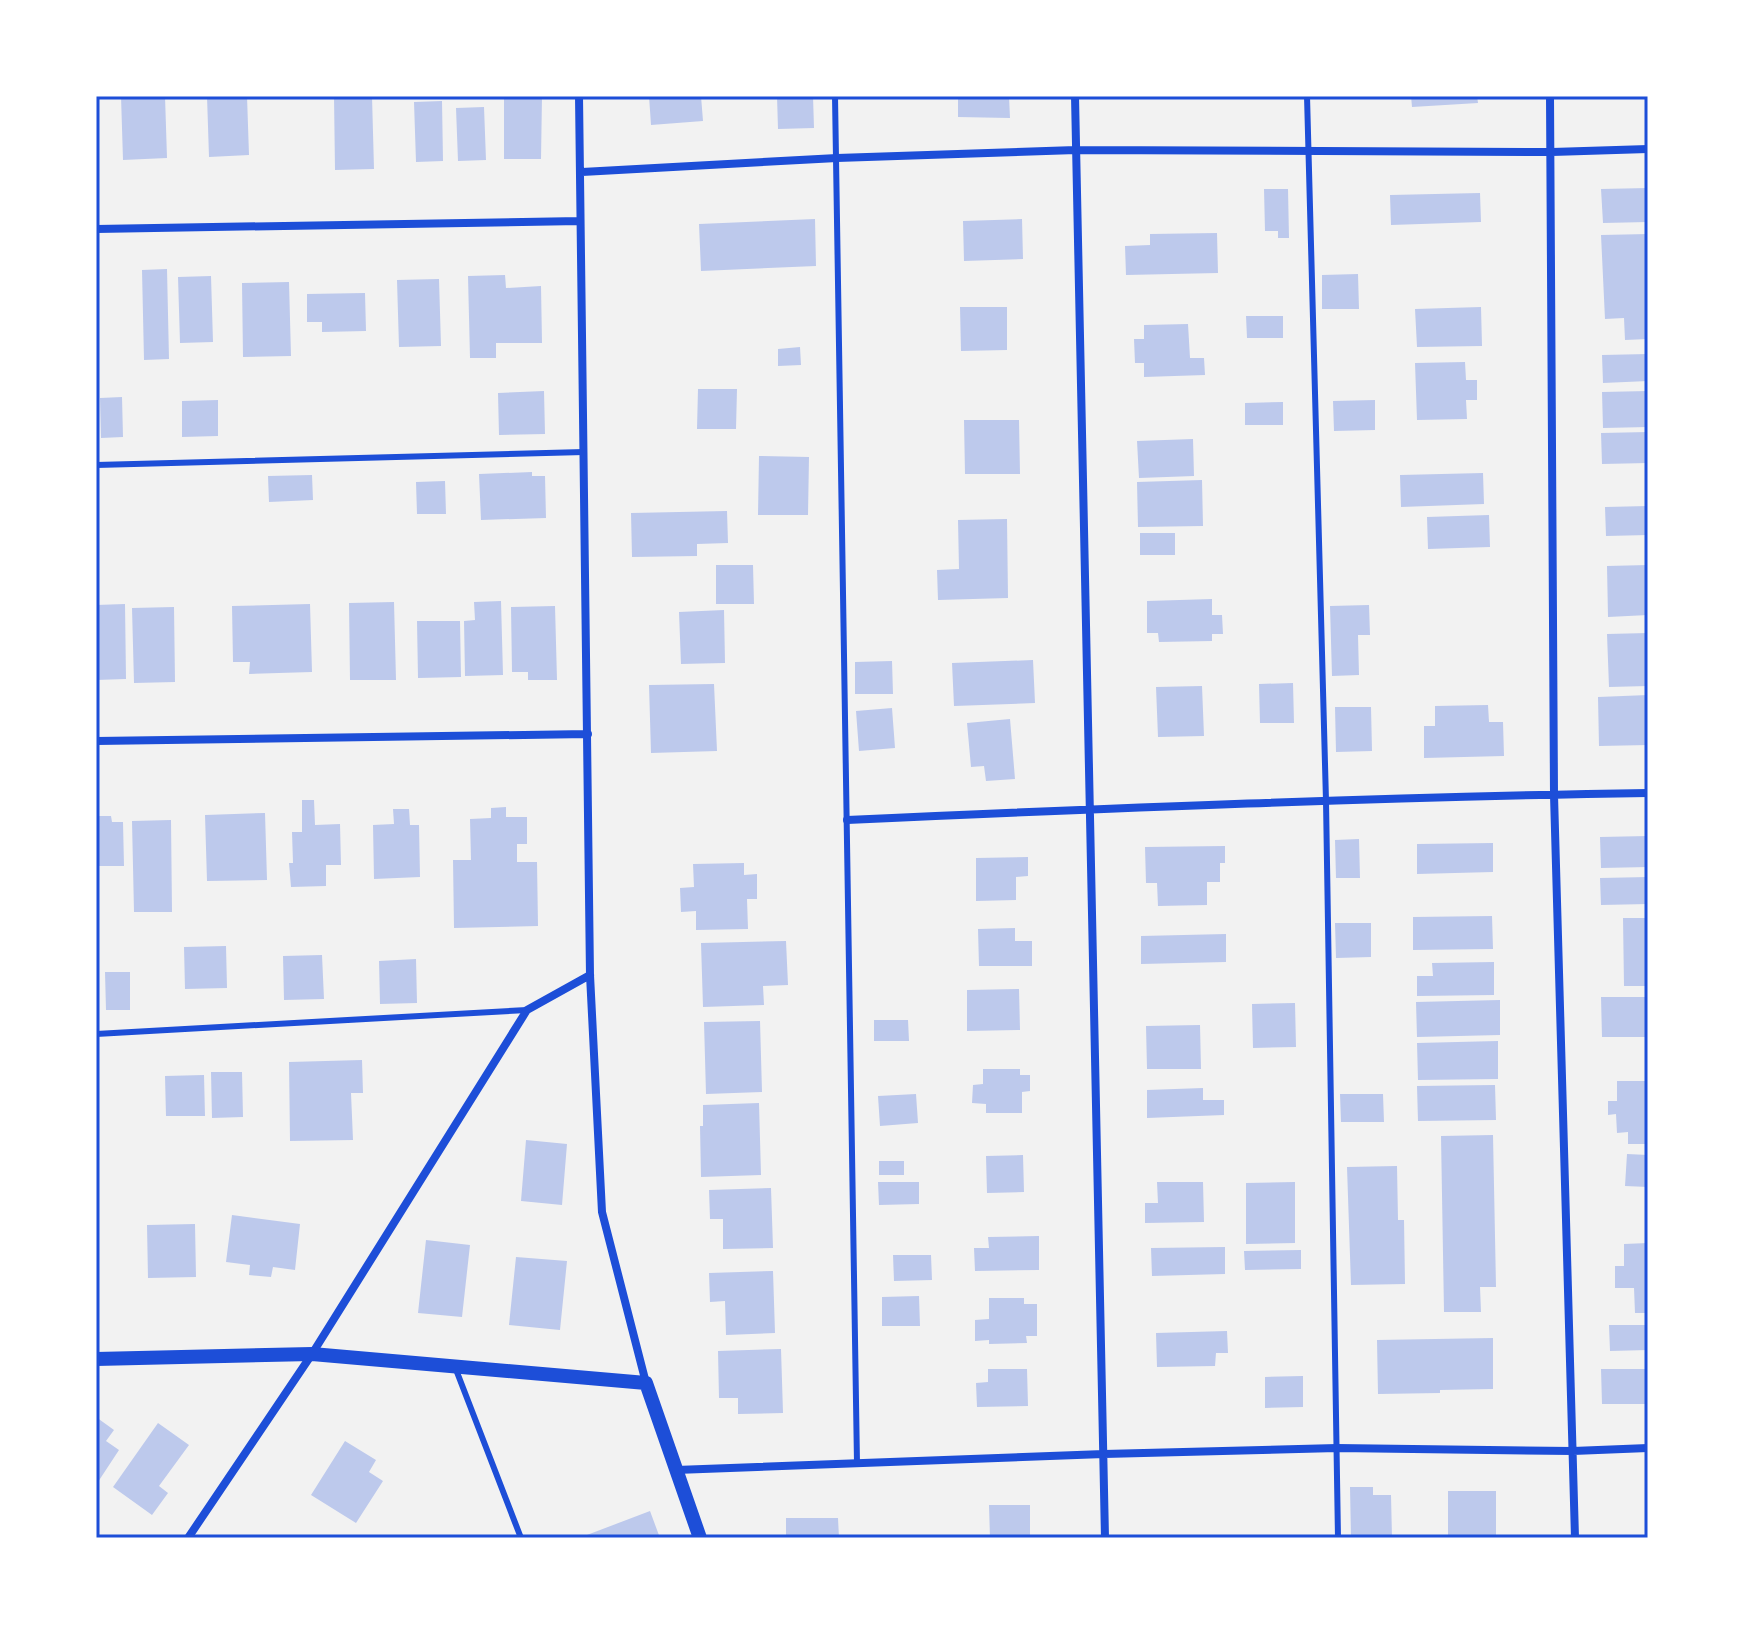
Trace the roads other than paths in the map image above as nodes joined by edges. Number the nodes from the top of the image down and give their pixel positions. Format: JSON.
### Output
{"nodes":[{"id":1,"x":579,"y":96,"type":"edge"},
{"id":2,"x":835,"y":96,"type":"edge"},
{"id":3,"x":1075,"y":96,"type":"edge"},
{"id":4,"x":1307,"y":96,"type":"edge"},
{"id":5,"x":1550,"y":96,"type":"edge"},
{"id":6,"x":1648,"y":149,"type":"edge"},
{"id":7,"x":1076,"y":150,"type":"junction"},
{"id":8,"x":1308,"y":151,"type":"junction"},
{"id":9,"x":1552,"y":152,"type":"junction"},
{"id":10,"x":837,"y":158,"type":"junction"},
{"id":11,"x":582,"y":172,"type":"junction"},
{"id":12,"x":580,"y":221,"type":"junction"},
{"id":13,"x":96,"y":229,"type":"edge"},
{"id":14,"x":584,"y":452,"type":"junction"},
{"id":15,"x":96,"y":465,"type":"edge"},
{"id":16,"x":588,"y":734,"type":"junction"},
{"id":17,"x":96,"y":741,"type":"edge"},
{"id":18,"x":1648,"y":793,"type":"edge"},
{"id":19,"x":1554,"y":795,"type":"junction"},
{"id":20,"x":1326,"y":801,"type":"junction"},
{"id":21,"x":1091,"y":809,"type":"junction"},
{"id":22,"x":847,"y":820,"type":"junction"},
{"id":23,"x":590,"y":975,"type":"junction"},
{"id":24,"x":527,"y":1010,"type":"junction"},
{"id":25,"x":96,"y":1034,"type":"edge"},
{"id":26,"x":312,"y":1354,"type":"junction"},
{"id":27,"x":96,"y":1359,"type":"edge"},
{"id":28,"x":455,"y":1367,"type":"junction"},
{"id":29,"x":646,"y":1383,"type":"junction"},
{"id":30,"x":1337,"y":1448,"type":"junction"},
{"id":31,"x":1648,"y":1448,"type":"edge"},
{"id":32,"x":1573,"y":1451,"type":"junction"},
{"id":33,"x":1104,"y":1454,"type":"junction"},
{"id":34,"x":857,"y":1463,"type":"junction"},
{"id":35,"x":676,"y":1470,"type":"junction"},
{"id":36,"x":188,"y":1538,"type":"edge"},
{"id":37,"x":521,"y":1538,"type":"edge"},
{"id":38,"x":700,"y":1538,"type":"edge"},
{"id":39,"x":1105,"y":1538,"type":"edge"},
{"id":40,"x":1338,"y":1538,"type":"edge"},
{"id":41,"x":1575,"y":1538,"type":"edge"}],
"edges":[{"from":1,"to":11,"type":"street"},
{"from":2,"to":10,"type":"lane"},
{"from":3,"to":7,"type":"street"},
{"from":4,"to":8,"type":"lane"},
{"from":5,"to":9,"type":"street"},
{"from":6,"to":9,"type":"street"},
{"from":7,"to":8,"type":"street"},
{"from":7,"to":10,"type":"street"},
{"from":7,"to":21,"type":"street"},
{"from":8,"to":9,"type":"street"},
{"from":8,"to":20,"type":"lane"},
{"from":9,"to":19,"type":"street"},
{"from":10,"to":11,"type":"street"},
{"from":10,"to":22,"type":"lane"},
{"from":11,"to":12,"type":"street"},
{"from":12,"to":13,"type":"street"},
{"from":12,"to":14,"type":"street"},
{"from":14,"to":15,"type":"lane"},
{"from":14,"to":16,"type":"street"},
{"from":16,"to":17,"type":"street"},
{"from":16,"to":23,"type":"street"},
{"from":18,"to":19,"type":"street"},
{"from":19,"to":20,"type":"street"},
{"from":19,"to":32,"type":"street"},
{"from":20,"to":21,"type":"street"},
{"from":20,"to":30,"type":"lane"},
{"from":21,"to":22,"type":"street"},
{"from":21,"to":33,"type":"street"},
{"from":22,"to":34,"type":"lane"},
{"from":23,"to":24,"type":"street"},
{"from":23,"to":29,"type":"street"},
{"from":24,"to":25,"type":"lane"},
{"from":24,"to":26,"type":"street"},
{"from":26,"to":27,"type":"street"},
{"from":26,"to":28,"type":"street"},
{"from":26,"to":36,"type":"street"},
{"from":28,"to":29,"type":"street"},
{"from":28,"to":37,"type":"lane"},
{"from":29,"to":35,"type":"street"},
{"from":30,"to":32,"type":"street"},
{"from":30,"to":33,"type":"street"},
{"from":30,"to":40,"type":"lane"},
{"from":31,"to":32,"type":"street"},
{"from":32,"to":41,"type":"street"},
{"from":33,"to":34,"type":"street"},
{"from":33,"to":39,"type":"street"},
{"from":34,"to":35,"type":"street"},
{"from":35,"to":38,"type":"street"}]}
